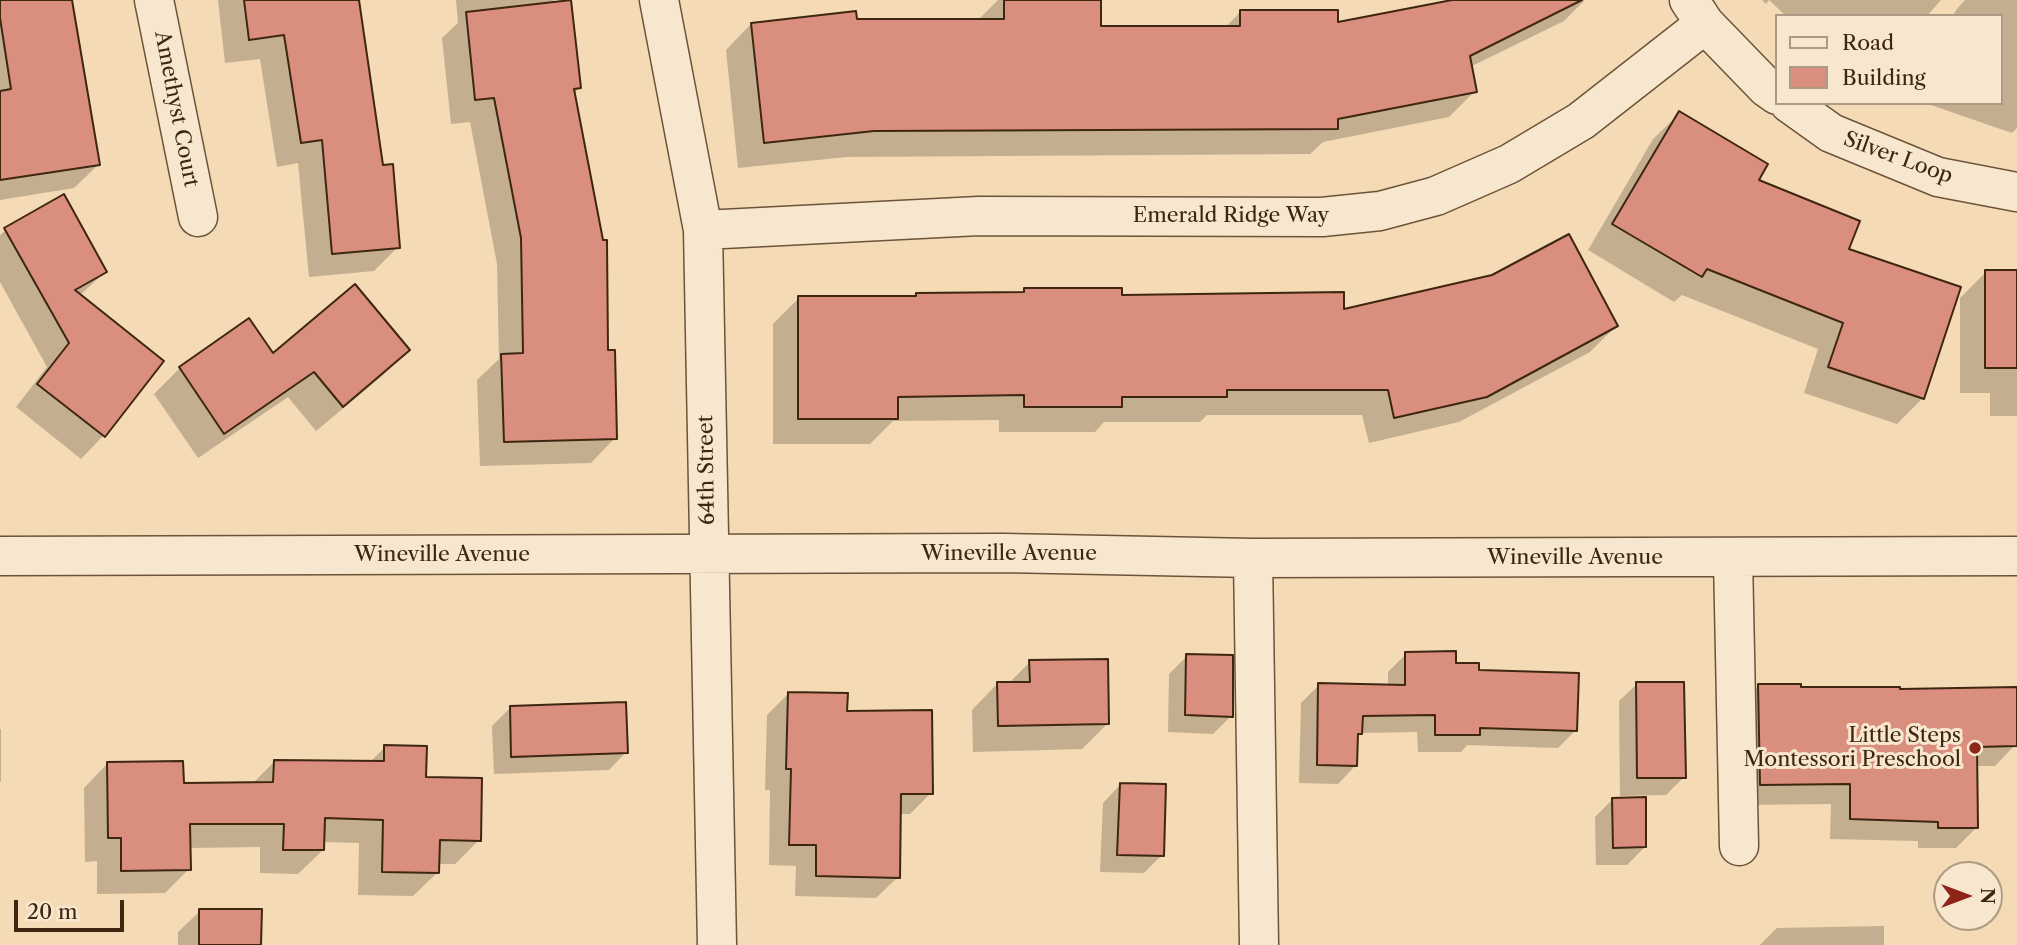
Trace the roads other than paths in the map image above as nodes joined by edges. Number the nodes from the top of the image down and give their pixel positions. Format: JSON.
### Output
{"nodes":[{"id":1,"x":154,"y":0,"type":"edge"},
{"id":2,"x":659,"y":0,"type":"edge"},
{"id":3,"x":1697,"y":12,"type":"edge"},
{"id":4,"x":1776,"y":95,"type":"edge"},
{"id":5,"x":1791,"y":105,"type":"edge"},
{"id":6,"x":2017,"y":192,"type":"edge"},
{"id":7,"x":198,"y":218,"type":"dead end"},
{"id":8,"x":703,"y":230,"type":"junction"},
{"id":9,"x":709,"y":555,"type":"junction"},
{"id":10,"x":0,"y":556,"type":"edge"},
{"id":11,"x":2017,"y":556,"type":"edge"},
{"id":12,"x":1253,"y":558,"type":"junction"},
{"id":13,"x":1733,"y":558,"type":"junction"},
{"id":14,"x":1739,"y":846,"type":"dead end"},
{"id":15,"x":717,"y":945,"type":"edge"},
{"id":16,"x":1259,"y":945,"type":"edge"}],
"edges":[{"from":1,"to":7,"type":"street","name":"Amethyst Court"},
{"from":2,"to":8,"type":"street","name":"64th Street"},
{"from":3,"to":4,"type":"street"},
{"from":3,"to":8,"type":"street","name":"Emerald Ridge Way"},
{"from":5,"to":6,"type":"street","name":"Silver Loop"},
{"from":8,"to":9,"type":"street","name":"64th Street"},
{"from":9,"to":10,"type":"street","name":"Wineville Avenue"},
{"from":9,"to":12,"type":"street","name":"Wineville Avenue"},
{"from":9,"to":15,"type":"street","name":"64th Street"},
{"from":11,"to":13,"type":"street","name":"Wineville Avenue"},
{"from":12,"to":13,"type":"street","name":"Wineville Avenue"},
{"from":12,"to":16,"type":"street"},
{"from":13,"to":14,"type":"street"}]}
